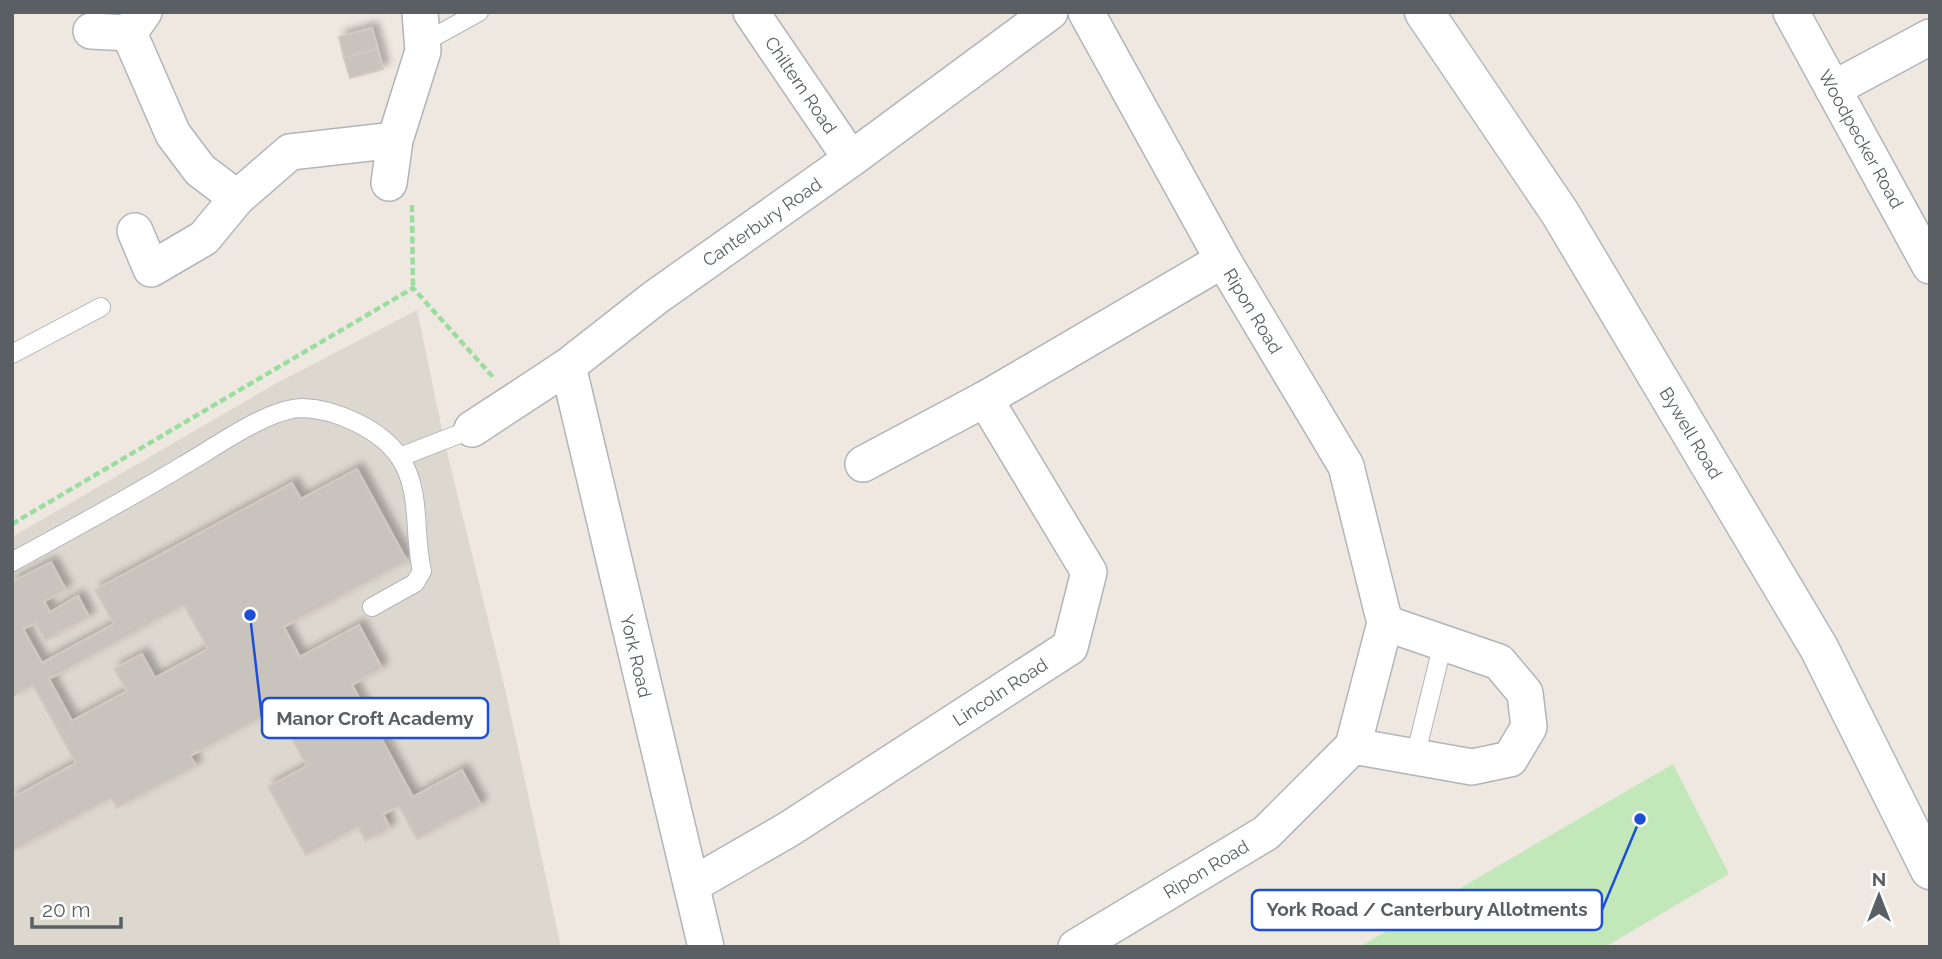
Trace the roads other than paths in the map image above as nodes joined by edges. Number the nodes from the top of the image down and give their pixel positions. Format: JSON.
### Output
{"nodes":[{"id":1,"x":479,"y":12,"type":"edge"},
{"id":2,"x":751,"y":12,"type":"edge"},
{"id":3,"x":1049,"y":12,"type":"edge"},
{"id":4,"x":1086,"y":12,"type":"edge"},
{"id":5,"x":1424,"y":12,"type":"edge"},
{"id":6,"x":1791,"y":12,"type":"edge"},
{"id":7,"x":137,"y":22,"type":"edge"},
{"id":8,"x":421,"y":28,"type":"edge"},
{"id":9,"x":91,"y":31,"type":"dead end"},
{"id":10,"x":1930,"y":37,"type":"edge"},
{"id":11,"x":1833,"y":89,"type":"junction"},
{"id":12,"x":395,"y":140,"type":"junction"},
{"id":13,"x":851,"y":159,"type":"junction"},
{"id":14,"x":389,"y":183,"type":"road end"},
{"id":15,"x":237,"y":198,"type":"junction"},
{"id":16,"x":135,"y":231,"type":"dead end"},
{"id":17,"x":1223,"y":260,"type":"junction"},
{"id":18,"x":1930,"y":267,"type":"edge"},
{"id":19,"x":101,"y":307,"type":"dead end"},
{"id":20,"x":12,"y":354,"type":"edge"},
{"id":21,"x":568,"y":366,"type":"junction"},
{"id":22,"x":985,"y":399,"type":"junction"},
{"id":23,"x":472,"y":429,"type":"joint"},
{"id":24,"x":400,"y":457,"type":"junction"},
{"id":25,"x":863,"y":464,"type":"dead end"},
{"id":26,"x":12,"y":562,"type":"edge"},
{"id":27,"x":372,"y":607,"type":"dead end"},
{"id":28,"x":1385,"y":623,"type":"junction"},
{"id":29,"x":1443,"y":643,"type":"junction"},
{"id":30,"x":1353,"y":747,"type":"junction"},
{"id":31,"x":1415,"y":757,"type":"junction"},
{"id":32,"x":1930,"y":870,"type":"edge"},
{"id":33,"x":692,"y":885,"type":"junction"},
{"id":34,"x":706,"y":947,"type":"edge"},
{"id":35,"x":1076,"y":947,"type":"edge"}],
"edges":[{"from":1,"to":8,"type":"lane"},
{"from":2,"to":13,"type":"street","name":"Chiltern Road"},
{"from":3,"to":13,"type":"street","name":"Canterbury Road"},
{"from":4,"to":17,"type":"street","name":"Ripon Road"},
{"from":5,"to":32,"type":"street","name":"Bywell Road"},
{"from":6,"to":11,"type":"street","name":"Woodpecker Road"},
{"from":7,"to":9,"type":"street"},
{"from":7,"to":15,"type":"street"},
{"from":8,"to":12,"type":"street"},
{"from":10,"to":11,"type":"street"},
{"from":11,"to":18,"type":"street","name":"Woodpecker Road"},
{"from":12,"to":14,"type":"street"},
{"from":12,"to":15,"type":"street"},
{"from":13,"to":21,"type":"street","name":"Canterbury Road"},
{"from":15,"to":16,"type":"street"},
{"from":17,"to":22,"type":"street"},
{"from":17,"to":28,"type":"street","name":"Ripon Road"},
{"from":19,"to":20,"type":"lane"},
{"from":21,"to":23,"type":"street","name":"Canterbury Road"},
{"from":21,"to":33,"type":"street","name":"York Road"},
{"from":22,"to":25,"type":"street"},
{"from":22,"to":33,"type":"street","name":"Lincoln Road"},
{"from":23,"to":24,"type":"lane"},
{"from":24,"to":26,"type":"lane"},
{"from":24,"to":27,"type":"lane"},
{"from":28,"to":29,"type":"street"},
{"from":28,"to":30,"type":"street","name":"Ripon Road"},
{"from":29,"to":31,"type":"lane"},
{"from":29,"to":31,"type":"street"},
{"from":30,"to":31,"type":"street"},
{"from":30,"to":35,"type":"street","name":"Ripon Road"},
{"from":33,"to":34,"type":"street","name":"York Road"}]}
